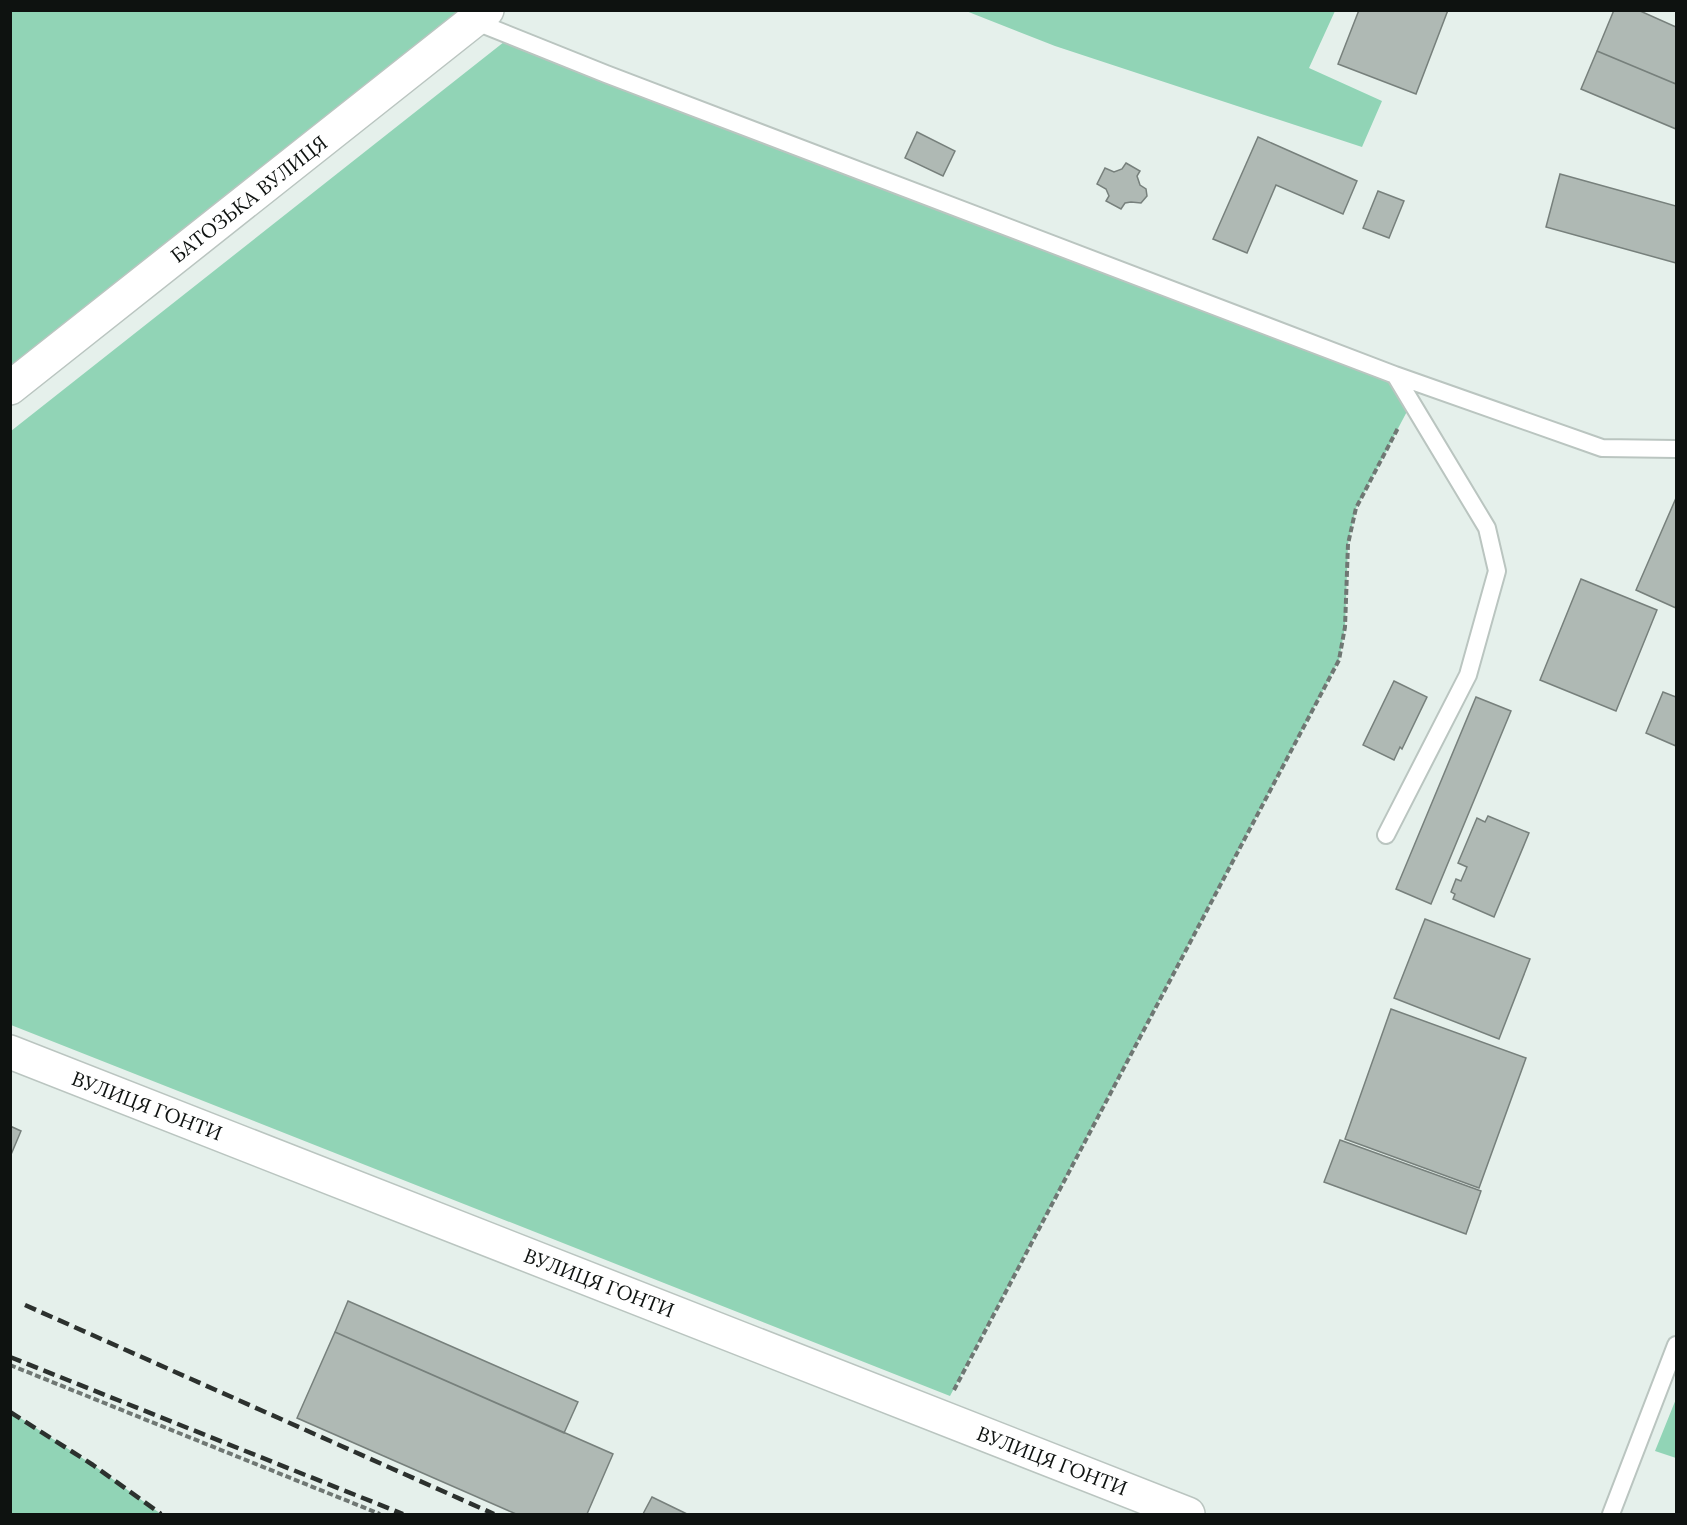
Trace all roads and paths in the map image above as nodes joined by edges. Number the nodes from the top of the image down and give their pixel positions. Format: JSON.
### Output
{"nodes":[{"id":1,"x":480,"y":16,"type":"edge"},
{"id":2,"x":1395,"y":375,"type":"junction"},
{"id":3,"x":10,"y":388,"type":"edge"},
{"id":4,"x":1412,"y":402,"type":"junction"},
{"id":5,"x":1677,"y":449,"type":"edge"},
{"id":6,"x":1386,"y":836,"type":"dead end"},
{"id":7,"x":10,"y":1052,"type":"edge"},
{"id":8,"x":1677,"y":1345,"type":"edge"},
{"id":9,"x":10,"y":1365,"type":"edge"},
{"id":10,"x":939,"y":1417,"type":"junction"},
{"id":11,"x":380,"y":1515,"type":"edge"},
{"id":12,"x":1188,"y":1515,"type":"edge"},
{"id":13,"x":1611,"y":1515,"type":"edge"}],
"edges":[{"from":1,"to":2,"type":"lane"},
{"from":1,"to":3,"type":"street","name":"БАТОЗЬКА ВУЛИЦЯ"},
{"from":2,"to":4,"type":"lane"},
{"from":2,"to":5,"type":"lane"},
{"from":4,"to":6,"type":"lane"},
{"from":4,"to":10,"type":"path"},
{"from":7,"to":10,"type":"street","name":"ВУЛИЦЯ ГОНТИ"},
{"from":8,"to":13,"type":"lane"},
{"from":9,"to":11,"type":"path"},
{"from":10,"to":12,"type":"street","name":"ВУЛИЦЯ ГОНТИ"}]}
